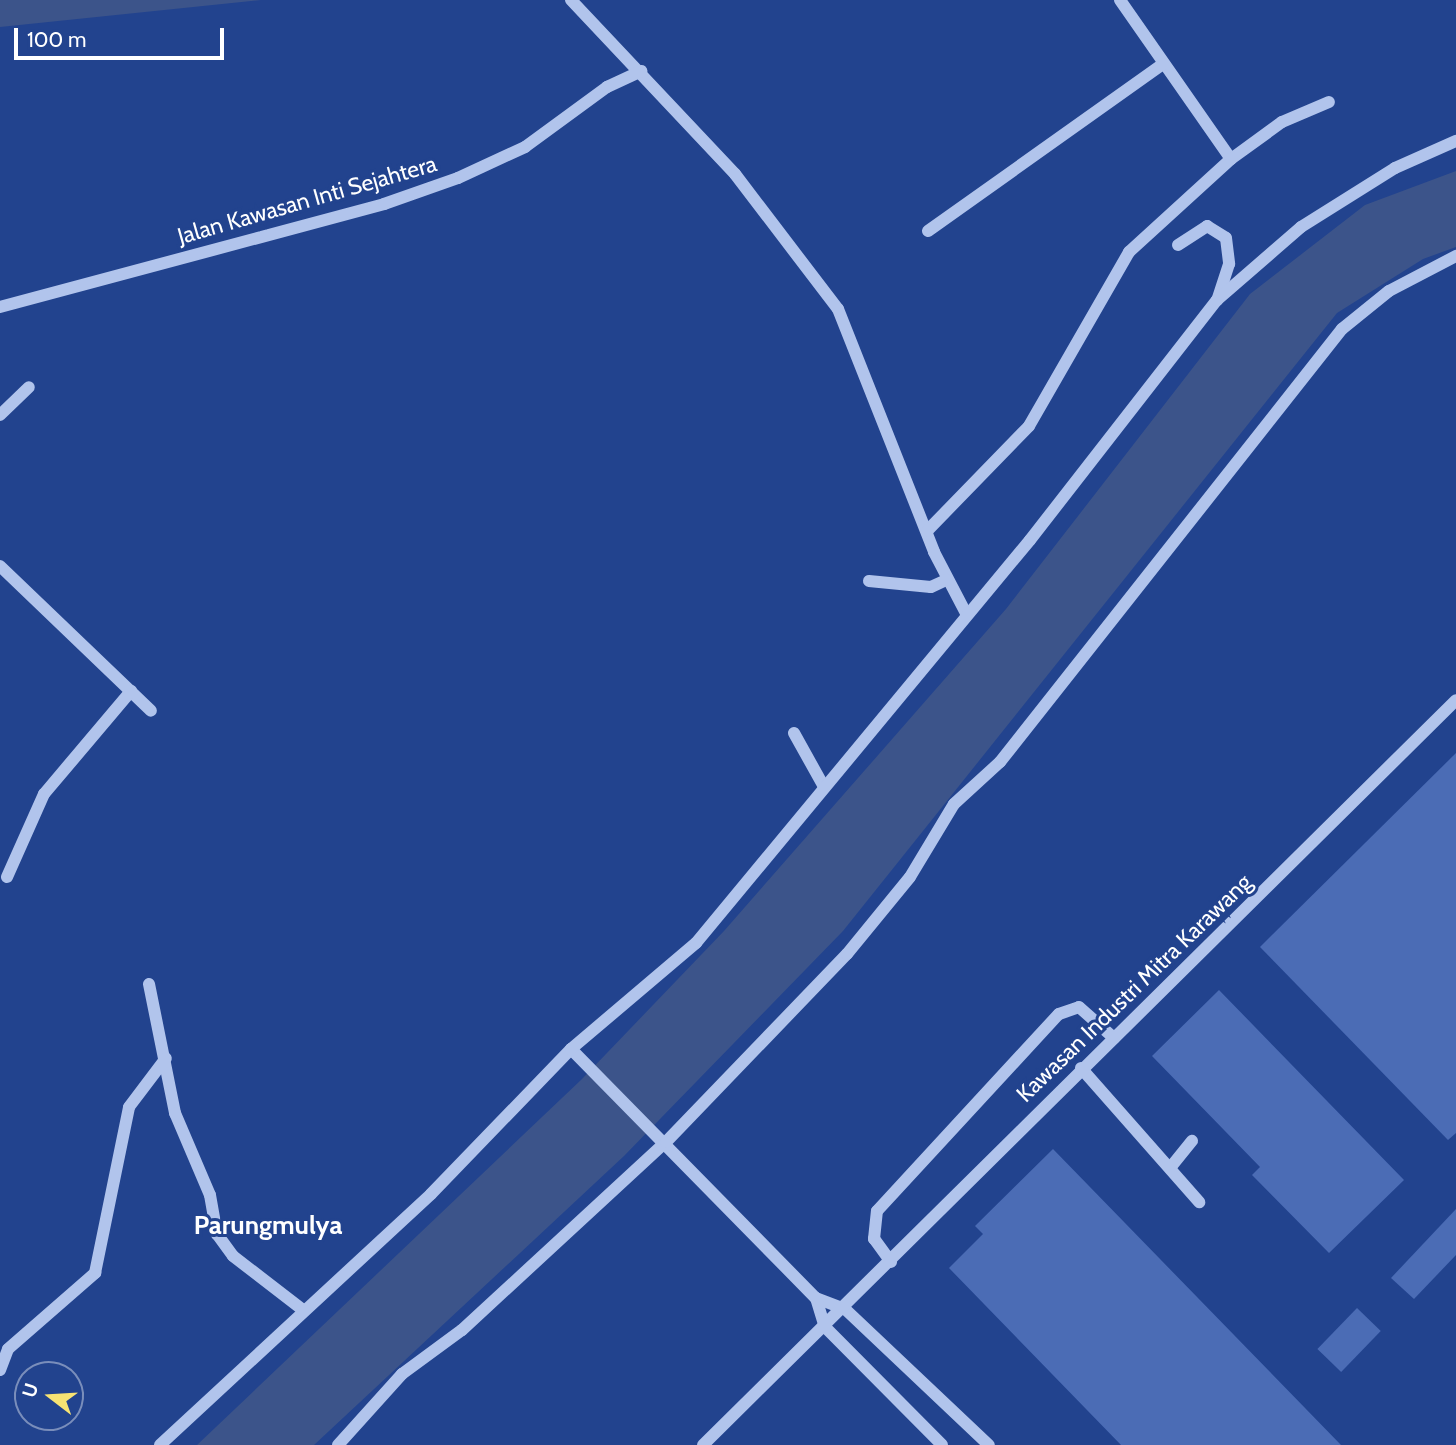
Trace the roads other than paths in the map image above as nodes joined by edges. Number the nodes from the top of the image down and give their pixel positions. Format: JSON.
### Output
{"nodes":[{"id":1,"x":571,"y":0,"type":"edge"},
{"id":2,"x":1120,"y":0,"type":"edge"},
{"id":3,"x":1163,"y":64,"type":"junction"},
{"id":4,"x":642,"y":71,"type":"junction"},
{"id":5,"x":1329,"y":102,"type":"dead end"},
{"id":6,"x":1456,"y":141,"type":"edge"},
{"id":7,"x":1231,"y":159,"type":"junction"},
{"id":8,"x":928,"y":231,"type":"dead end"},
{"id":9,"x":1178,"y":245,"type":"dead end"},
{"id":10,"x":1456,"y":257,"type":"edge"},
{"id":11,"x":1217,"y":300,"type":"junction"},
{"id":12,"x":0,"y":307,"type":"edge"},
{"id":13,"x":29,"y":387,"type":"dead end"},
{"id":14,"x":0,"y":415,"type":"edge"},
{"id":15,"x":927,"y":531,"type":"junction"},
{"id":16,"x":0,"y":566,"type":"edge"},
{"id":17,"x":946,"y":580,"type":"junction"},
{"id":18,"x":869,"y":581,"type":"dead end"},
{"id":19,"x":967,"y":615,"type":"junction"},
{"id":20,"x":131,"y":691,"type":"junction"},
{"id":21,"x":1456,"y":700,"type":"edge"},
{"id":22,"x":151,"y":711,"type":"dead end"},
{"id":23,"x":794,"y":733,"type":"dead end"},
{"id":24,"x":823,"y":785,"type":"junction"},
{"id":25,"x":7,"y":877,"type":"dead end"},
{"id":26,"x":149,"y":984,"type":"dead end"},
{"id":27,"x":1114,"y":1038,"type":"junction"},
{"id":28,"x":571,"y":1049,"type":"junction"},
{"id":29,"x":166,"y":1058,"type":"junction"},
{"id":30,"x":1081,"y":1068,"type":"junction"},
{"id":31,"x":663,"y":1138,"type":"junction"},
{"id":32,"x":1192,"y":1142,"type":"dead end"},
{"id":33,"x":1170,"y":1168,"type":"junction"},
{"id":34,"x":1199,"y":1202,"type":"dead end"},
{"id":35,"x":891,"y":1262,"type":"junction"},
{"id":36,"x":816,"y":1298,"type":"junction"},
{"id":37,"x":845,"y":1309,"type":"junction"},
{"id":38,"x":303,"y":1310,"type":"junction"},
{"id":39,"x":825,"y":1327,"type":"junction"},
{"id":40,"x":0,"y":1370,"type":"edge"},
{"id":41,"x":160,"y":1445,"type":"edge"},
{"id":42,"x":338,"y":1445,"type":"edge"},
{"id":43,"x":703,"y":1445,"type":"edge"},
{"id":44,"x":942,"y":1445,"type":"edge"},
{"id":45,"x":989,"y":1445,"type":"edge"}],
"edges":[{"from":1,"to":4,"type":"street"},
{"from":2,"to":3,"type":"street"},
{"from":3,"to":7,"type":"street"},
{"from":3,"to":8,"type":"street"},
{"from":4,"to":12,"type":"street","name":"Jalan Kawasan Inti Sejahtera"},
{"from":4,"to":15,"type":"street"},
{"from":5,"to":7,"type":"street"},
{"from":6,"to":11,"type":"street"},
{"from":7,"to":15,"type":"street"},
{"from":9,"to":11,"type":"street"},
{"from":10,"to":31,"type":"street"},
{"from":11,"to":19,"type":"street"},
{"from":13,"to":14,"type":"street"},
{"from":15,"to":17,"type":"street"},
{"from":16,"to":20,"type":"street"},
{"from":17,"to":18,"type":"street"},
{"from":17,"to":19,"type":"street"},
{"from":19,"to":24,"type":"street"},
{"from":20,"to":22,"type":"street"},
{"from":20,"to":25,"type":"street"},
{"from":21,"to":27,"type":"street","name":"Kawasan Industri Mitra Karawang"},
{"from":23,"to":24,"type":"street"},
{"from":24,"to":28,"type":"street"},
{"from":26,"to":29,"type":"street"},
{"from":27,"to":30,"type":"street","name":"Kawasan Industri Mitra Karawang"},
{"from":27,"to":35,"type":"street"},
{"from":28,"to":31,"type":"street"},
{"from":28,"to":38,"type":"street"},
{"from":29,"to":38,"type":"street"},
{"from":29,"to":40,"type":"street"},
{"from":30,"to":33,"type":"street"},
{"from":30,"to":35,"type":"street","name":"Kawasan Industri Mitra Karawang"},
{"from":31,"to":36,"type":"street"},
{"from":31,"to":42,"type":"street"},
{"from":32,"to":33,"type":"street"},
{"from":33,"to":34,"type":"street"},
{"from":35,"to":37,"type":"street","name":"Kawasan Industri Mitra Karawang"},
{"from":36,"to":37,"type":"street"},
{"from":36,"to":39,"type":"street"},
{"from":37,"to":39,"type":"street","name":"Kawasan Industri Mitra Karawang"},
{"from":37,"to":45,"type":"street"},
{"from":38,"to":41,"type":"street"},
{"from":39,"to":43,"type":"street","name":"Kawasan Industri Mitra Karawang"},
{"from":39,"to":44,"type":"street"}]}
